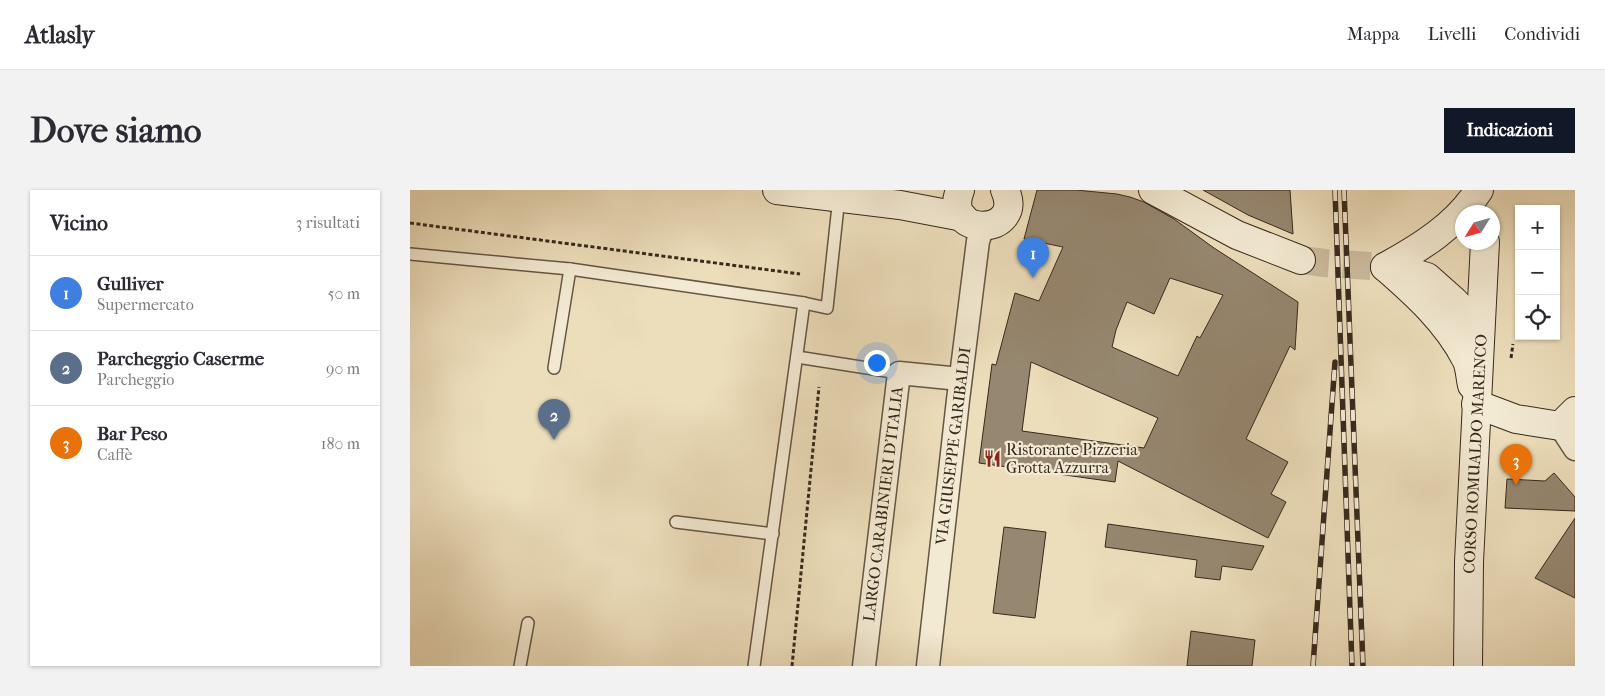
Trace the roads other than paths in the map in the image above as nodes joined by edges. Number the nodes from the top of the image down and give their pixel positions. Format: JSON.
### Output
{"nodes":[{"id":1,"x":776,"y":190,"type":"edge"},
{"id":2,"x":1005,"y":190,"type":"edge"},
{"id":3,"x":1153,"y":190,"type":"edge"},
{"id":4,"x":1479,"y":190,"type":"edge"},
{"id":5,"x":1487,"y":190,"type":"edge"},
{"id":6,"x":839,"y":194,"type":"edge"},
{"id":7,"x":1486,"y":205,"type":"edge"},
{"id":8,"x":967,"y":206,"type":"edge"},
{"id":9,"x":1485,"y":250,"type":"edge"},
{"id":10,"x":410,"y":254,"type":"edge"},
{"id":11,"x":1301,"y":260,"type":"tunnel mouth"},
{"id":12,"x":1385,"y":267,"type":"junction"},
{"id":13,"x":570,"y":270,"type":"junction"},
{"id":14,"x":804,"y":303,"type":"junction"},
{"id":15,"x":1480,"y":335,"type":"junction"},
{"id":16,"x":797,"y":356,"type":"junction"},
{"id":17,"x":554,"y":368,"type":"dead end"},
{"id":18,"x":899,"y":373,"type":"junction"},
{"id":19,"x":960,"y":379,"type":"junction"},
{"id":20,"x":1476,"y":404,"type":"junction"},
{"id":21,"x":1568,"y":418,"type":"edge"},
{"id":22,"x":1575,"y":449,"type":"edge"},
{"id":23,"x":676,"y":522,"type":"dead end"},
{"id":24,"x":772,"y":534,"type":"junction"},
{"id":25,"x":528,"y":623,"type":"dead end"},
{"id":26,"x":520,"y":666,"type":"edge"},
{"id":27,"x":754,"y":666,"type":"edge"},
{"id":28,"x":864,"y":666,"type":"edge"},
{"id":29,"x":928,"y":666,"type":"edge"},
{"id":30,"x":1468,"y":666,"type":"edge"}],
"edges":[{"from":1,"to":6,"type":"street"},
{"from":2,"to":8,"type":"street"},
{"from":3,"to":11,"type":"street"},
{"from":4,"to":12,"type":"street"},
{"from":5,"to":7,"type":"street"},
{"from":6,"to":8,"type":"street"},
{"from":6,"to":14,"type":"lane"},
{"from":8,"to":19,"type":"street","name":"VIA GIUSEPPE GARIBALDI"},
{"from":9,"to":15,"type":"street","name":"CORSO ROMUALDO MARENCO"},
{"from":10,"to":13,"type":"lane"},
{"from":12,"to":15,"type":"street"},
{"from":12,"to":20,"type":"street"},
{"from":13,"to":14,"type":"lane"},
{"from":13,"to":17,"type":"lane"},
{"from":14,"to":16,"type":"lane"},
{"from":15,"to":20,"type":"street","name":"CORSO ROMUALDO MARENCO"},
{"from":16,"to":18,"type":"lane"},
{"from":16,"to":24,"type":"lane"},
{"from":18,"to":19,"type":"street","name":"LARGO CARABINIERI D'ITALIA"},
{"from":18,"to":28,"type":"street","name":"LARGO CARABINIERI D'ITALIA"},
{"from":19,"to":29,"type":"street","name":"VIA GIUSEPPE GARIBALDI"},
{"from":20,"to":21,"type":"street"},
{"from":20,"to":30,"type":"street","name":"CORSO ROMUALDO MARENCO"},
{"from":21,"to":22,"type":"street"},
{"from":23,"to":24,"type":"lane"},
{"from":24,"to":27,"type":"lane"},
{"from":25,"to":26,"type":"lane"}]}
